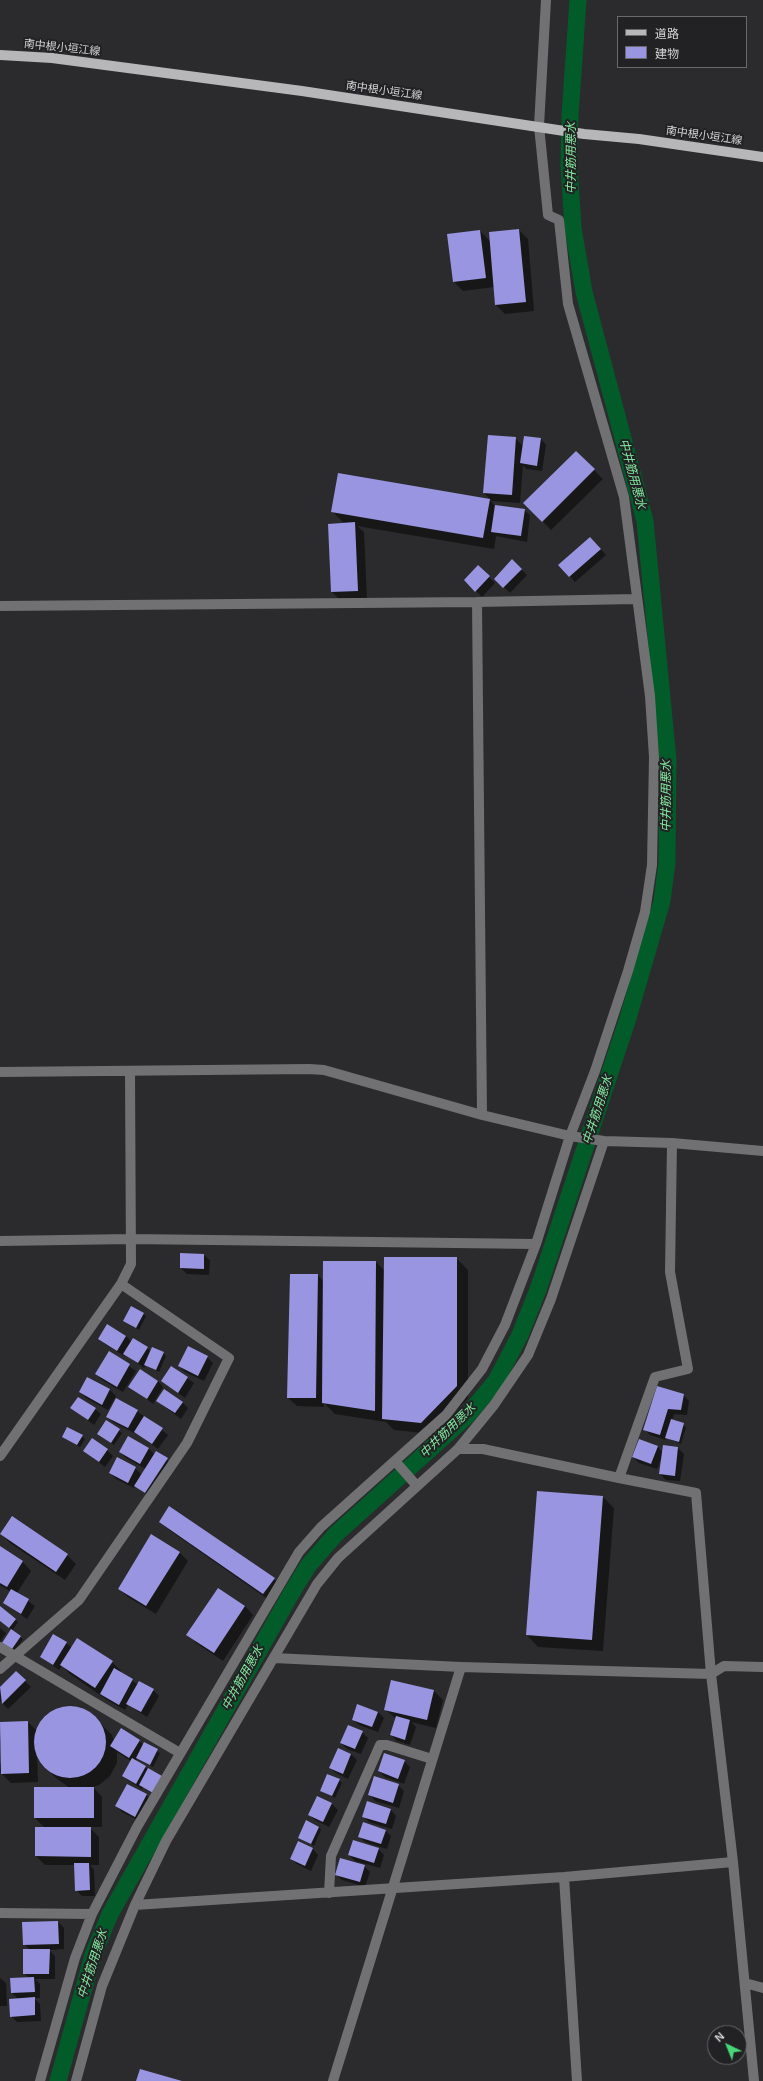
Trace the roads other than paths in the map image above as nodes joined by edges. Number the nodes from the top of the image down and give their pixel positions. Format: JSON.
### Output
{"nodes":[{"id":1,"x":546,"y":0,"type":"edge"},
{"id":2,"x":0,"y":55,"type":"edge"},
{"id":3,"x":539,"y":126,"type":"junction"},
{"id":4,"x":763,"y":157,"type":"edge"},
{"id":5,"x":636,"y":599,"type":"junction"},
{"id":6,"x":477,"y":602,"type":"junction"},
{"id":7,"x":0,"y":606,"type":"edge"},
{"id":8,"x":130,"y":1071,"type":"junction"},
{"id":9,"x":0,"y":1072,"type":"edge"},
{"id":10,"x":482,"y":1115,"type":"junction"},
{"id":11,"x":570,"y":1136,"type":"junction"},
{"id":12,"x":604,"y":1141,"type":"junction"},
{"id":13,"x":672,"y":1143,"type":"junction"},
{"id":14,"x":763,"y":1151,"type":"edge"},
{"id":15,"x":131,"y":1239,"type":"junction"},
{"id":16,"x":0,"y":1240,"type":"edge"},
{"id":17,"x":536,"y":1244,"type":"junction"},
{"id":18,"x":121,"y":1284,"type":"junction"},
{"id":19,"x":458,"y":1449,"type":"junction"},
{"id":20,"x":0,"y":1456,"type":"edge"},
{"id":21,"x":395,"y":1461,"type":"junction"},
{"id":22,"x":619,"y":1478,"type":"junction"},
{"id":23,"x":417,"y":1486,"type":"junction"},
{"id":24,"x":0,"y":1647,"type":"edge"},
{"id":25,"x":15,"y":1656,"type":"junction"},
{"id":26,"x":274,"y":1658,"type":"junction"},
{"id":27,"x":461,"y":1666,"type":"junction"},
{"id":28,"x":763,"y":1667,"type":"edge"},
{"id":29,"x":0,"y":1669,"type":"edge"},
{"id":30,"x":711,"y":1674,"type":"junction"},
{"id":31,"x":180,"y":1753,"type":"junction"},
{"id":32,"x":432,"y":1759,"type":"junction"},
{"id":33,"x":733,"y":1862,"type":"junction"},
{"id":34,"x":564,"y":1877,"type":"junction"},
{"id":35,"x":392,"y":1889,"type":"junction"},
{"id":36,"x":329,"y":1893,"type":"junction"},
{"id":37,"x":135,"y":1905,"type":"junction"},
{"id":38,"x":0,"y":1913,"type":"edge"},
{"id":39,"x":92,"y":1914,"type":"junction"},
{"id":40,"x":745,"y":1983,"type":"junction"},
{"id":41,"x":763,"y":1988,"type":"edge"},
{"id":42,"x":40,"y":2081,"type":"edge"},
{"id":43,"x":76,"y":2081,"type":"edge"},
{"id":44,"x":333,"y":2081,"type":"edge"},
{"id":45,"x":577,"y":2081,"type":"edge"},
{"id":46,"x":754,"y":2081,"type":"edge"}],
"edges":[{"from":1,"to":3,"type":"street"},
{"from":2,"to":3,"type":"main road","name":"南中根小垣江線"},
{"from":3,"to":4,"type":"main road","name":"南中根小垣江線"},
{"from":3,"to":5,"type":"street"},
{"from":5,"to":6,"type":"street"},
{"from":5,"to":11,"type":"street"},
{"from":6,"to":7,"type":"street"},
{"from":6,"to":10,"type":"street"},
{"from":8,"to":9,"type":"street"},
{"from":8,"to":10,"type":"street"},
{"from":8,"to":15,"type":"street"},
{"from":10,"to":11,"type":"street"},
{"from":11,"to":12,"type":"street"},
{"from":11,"to":17,"type":"street"},
{"from":12,"to":13,"type":"street"},
{"from":12,"to":19,"type":"street"},
{"from":13,"to":14,"type":"street"},
{"from":13,"to":22,"type":"street"},
{"from":15,"to":16,"type":"street"},
{"from":15,"to":17,"type":"street"},
{"from":15,"to":18,"type":"street"},
{"from":17,"to":21,"type":"street"},
{"from":18,"to":20,"type":"street"},
{"from":18,"to":25,"type":"street"},
{"from":19,"to":22,"type":"street"},
{"from":19,"to":23,"type":"street"},
{"from":21,"to":23,"type":"street"},
{"from":21,"to":31,"type":"street"},
{"from":22,"to":30,"type":"street"},
{"from":23,"to":26,"type":"street"},
{"from":24,"to":25,"type":"street"},
{"from":25,"to":29,"type":"street"},
{"from":25,"to":31,"type":"street"},
{"from":26,"to":27,"type":"street"},
{"from":26,"to":37,"type":"street"},
{"from":27,"to":30,"type":"street"},
{"from":27,"to":32,"type":"street"},
{"from":28,"to":30,"type":"street"},
{"from":30,"to":33,"type":"street"},
{"from":31,"to":39,"type":"street"},
{"from":32,"to":35,"type":"street"},
{"from":32,"to":36,"type":"street"},
{"from":33,"to":34,"type":"street"},
{"from":33,"to":40,"type":"street"},
{"from":34,"to":35,"type":"street"},
{"from":34,"to":45,"type":"street"},
{"from":35,"to":36,"type":"street"},
{"from":35,"to":44,"type":"street"},
{"from":36,"to":37,"type":"street"},
{"from":37,"to":43,"type":"street"},
{"from":38,"to":39,"type":"street"},
{"from":39,"to":42,"type":"street"},
{"from":40,"to":41,"type":"street"},
{"from":40,"to":46,"type":"street"}]}
